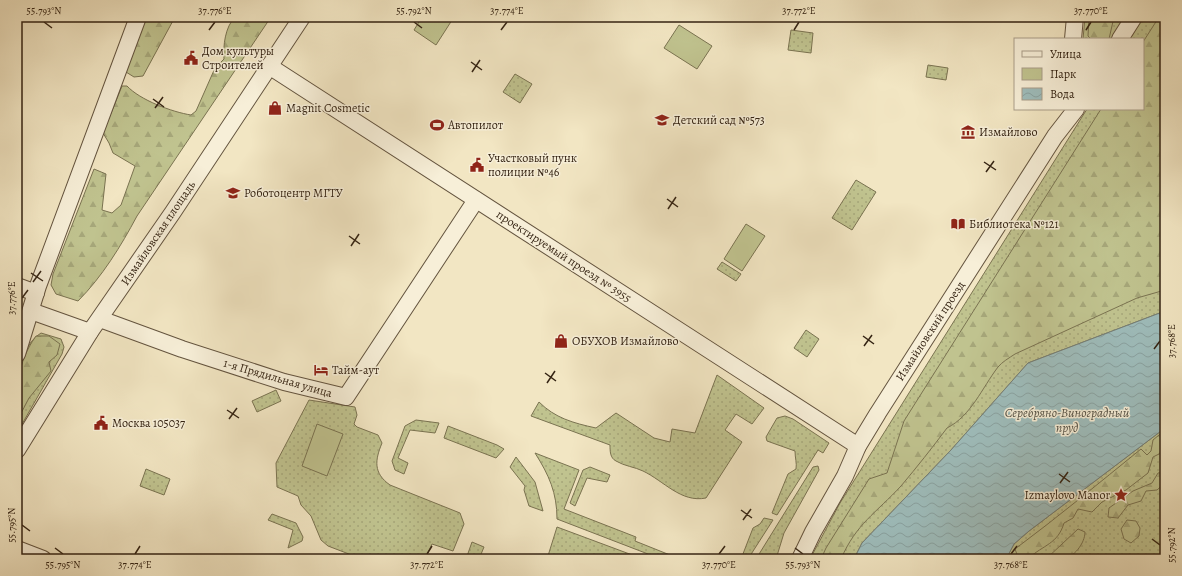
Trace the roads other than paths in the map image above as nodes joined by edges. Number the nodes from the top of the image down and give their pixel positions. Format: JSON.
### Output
{"nodes":[{"id":1,"x":138,"y":17,"type":"edge"},
{"id":2,"x":302,"y":17,"type":"edge"},
{"id":3,"x":1075,"y":17,"type":"edge"},
{"id":4,"x":1134,"y":17,"type":"edge"},
{"id":5,"x":1073,"y":38,"type":"edge"},
{"id":6,"x":1121,"y":38,"type":"edge"},
{"id":7,"x":269,"y":66,"type":"junction"},
{"id":8,"x":1064,"y":110,"type":"edge"},
{"id":9,"x":1075,"y":110,"type":"edge"},
{"id":10,"x":1055,"y":136,"type":"junction"},
{"id":11,"x":476,"y":200,"type":"junction"},
{"id":12,"x":17,"y":286,"type":"edge"},
{"id":13,"x":36,"y":293,"type":"junction"},
{"id":14,"x":31,"y":311,"type":"junction"},
{"id":15,"x":100,"y":319,"type":"junction"},
{"id":16,"x":90,"y":332,"type":"junction"},
{"id":17,"x":17,"y":354,"type":"edge"},
{"id":18,"x":858,"y":446,"type":"junction"},
{"id":19,"x":17,"y":450,"type":"edge"},
{"id":20,"x":17,"y":549,"type":"edge"},
{"id":21,"x":43,"y":559,"type":"edge"},
{"id":22,"x":802,"y":559,"type":"edge"}],
"edges":[{"from":1,"to":13,"type":"street"},
{"from":2,"to":7,"type":"street","name":"Измайловская площадь"},
{"from":3,"to":5,"type":"street"},
{"from":4,"to":6,"type":"street"},
{"from":7,"to":11,"type":"street","name":"проектируемый проезд № 3955"},
{"from":7,"to":15,"type":"street","name":"Измайловская площадь"},
{"from":8,"to":10,"type":"street","name":"Измайловский проезд"},
{"from":9,"to":10,"type":"street","name":"Измайловский проезд"},
{"from":10,"to":18,"type":"street","name":"Измайловский проезд"},
{"from":11,"to":15,"type":"street","name":"1-я Прядильная улица"},
{"from":11,"to":18,"type":"street","name":"проектируемый проезд № 3955"},
{"from":12,"to":13,"type":"street"},
{"from":13,"to":14,"type":"street"},
{"from":14,"to":16,"type":"street"},
{"from":14,"to":17,"type":"street"},
{"from":15,"to":16,"type":"street","name":"Измайловская площадь"},
{"from":16,"to":19,"type":"street","name":"Измайловская площадь"},
{"from":18,"to":22,"type":"street","name":"Измайловский проезд"},
{"from":20,"to":21,"type":"street"}]}
